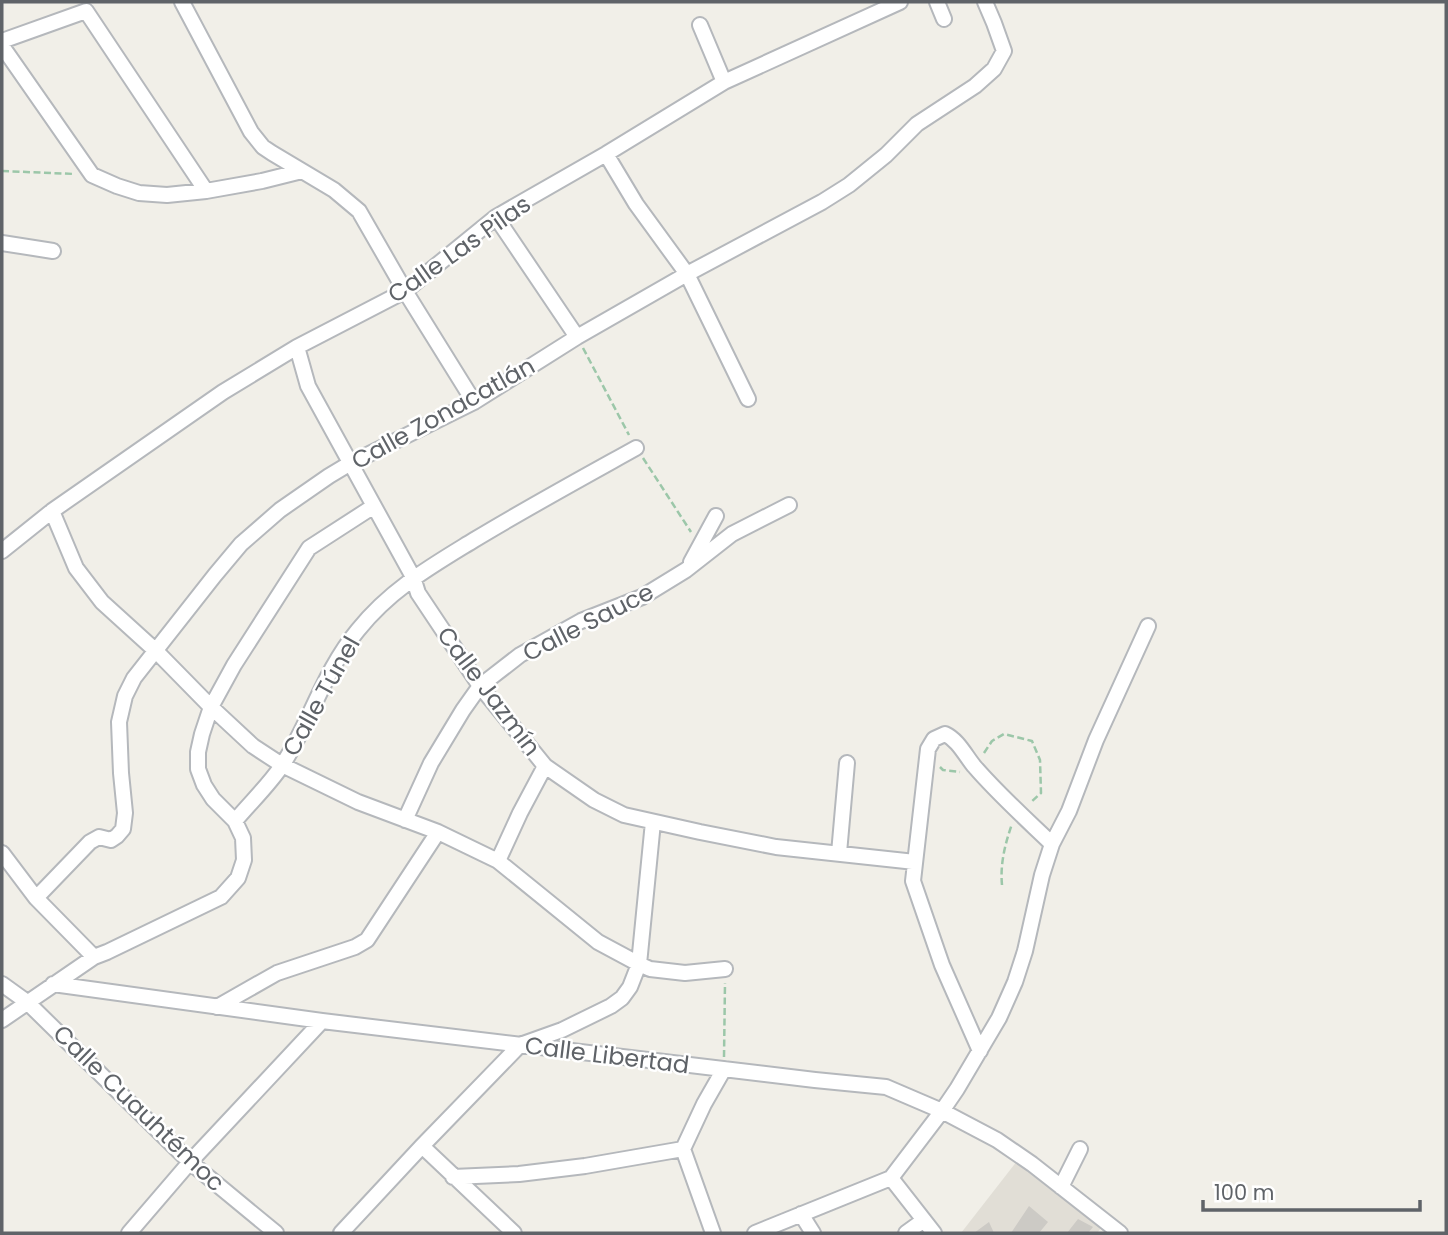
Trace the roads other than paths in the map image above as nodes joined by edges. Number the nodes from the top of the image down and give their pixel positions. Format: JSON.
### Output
{"nodes":[{"id":1,"x":183,"y":2,"type":"edge"},
{"id":2,"x":900,"y":2,"type":"edge"},
{"id":3,"x":937,"y":2,"type":"edge"},
{"id":4,"x":985,"y":2,"type":"edge"},
{"id":5,"x":944,"y":19,"type":"dead end"},
{"id":6,"x":700,"y":25,"type":"dead end"},
{"id":7,"x":2,"y":44,"type":"edge"},
{"id":8,"x":724,"y":82,"type":"junction"},
{"id":9,"x":606,"y":154,"type":"junction"},
{"id":10,"x":302,"y":171,"type":"junction"},
{"id":11,"x":206,"y":191,"type":"junction"},
{"id":12,"x":496,"y":217,"type":"junction"},
{"id":13,"x":2,"y":243,"type":"edge"},
{"id":14,"x":53,"y":251,"type":"dead end"},
{"id":15,"x":687,"y":274,"type":"junction"},
{"id":16,"x":405,"y":291,"type":"junction"},
{"id":17,"x":577,"y":337,"type":"junction"},
{"id":18,"x":297,"y":346,"type":"junction"},
{"id":19,"x":748,"y":399,"type":"dead end"},
{"id":20,"x":474,"y":402,"type":"junction"},
{"id":21,"x":636,"y":448,"type":"dead end"},
{"id":22,"x":349,"y":464,"type":"junction"},
{"id":23,"x":789,"y":505,"type":"dead end"},
{"id":24,"x":374,"y":506,"type":"junction"},
{"id":25,"x":52,"y":510,"type":"junction"},
{"id":26,"x":716,"y":516,"type":"dead end"},
{"id":27,"x":2,"y":551,"type":"edge"},
{"id":28,"x":686,"y":570,"type":"junction"},
{"id":29,"x":412,"y":578,"type":"junction"},
{"id":30,"x":1148,"y":626,"type":"dead end"},
{"id":31,"x":156,"y":651,"type":"junction"},
{"id":32,"x":480,"y":686,"type":"junction"},
{"id":33,"x":211,"y":707,"type":"junction"},
{"id":34,"x":847,"y":762,"type":"dead end"},
{"id":35,"x":282,"y":765,"type":"junction"},
{"id":36,"x":545,"y":766,"type":"junction"},
{"id":37,"x":405,"y":820,"type":"junction"},
{"id":38,"x":235,"y":821,"type":"junction"},
{"id":39,"x":653,"y":822,"type":"junction"},
{"id":40,"x":438,"y":832,"type":"junction"},
{"id":41,"x":1052,"y":845,"type":"junction"},
{"id":42,"x":2,"y":853,"type":"edge"},
{"id":43,"x":839,"y":853,"type":"junction"},
{"id":44,"x":498,"y":861,"type":"junction"},
{"id":45,"x":915,"y":862,"type":"junction"},
{"id":46,"x":36,"y":898,"type":"junction"},
{"id":47,"x":94,"y":957,"type":"junction"},
{"id":48,"x":639,"y":964,"type":"junction"},
{"id":49,"x":725,"y":969,"type":"road end"},
{"id":50,"x":2,"y":984,"type":"edge"},
{"id":51,"x":53,"y":984,"type":"junction"},
{"id":52,"x":27,"y":1002,"type":"junction"},
{"id":53,"x":217,"y":1006,"type":"junction"},
{"id":54,"x":2,"y":1020,"type":"edge"},
{"id":55,"x":322,"y":1021,"type":"junction"},
{"id":56,"x":520,"y":1045,"type":"junction"},
{"id":57,"x":978,"y":1054,"type":"junction"},
{"id":58,"x":724,"y":1069,"type":"junction"},
{"id":59,"x":942,"y":1111,"type":"junction"},
{"id":60,"x":422,"y":1146,"type":"junction"},
{"id":61,"x":683,"y":1149,"type":"junction"},
{"id":62,"x":1080,"y":1149,"type":"dead end"},
{"id":63,"x":190,"y":1162,"type":"junction"},
{"id":64,"x":453,"y":1177,"type":"junction"},
{"id":65,"x":891,"y":1178,"type":"junction"},
{"id":66,"x":1061,"y":1187,"type":"junction"},
{"id":67,"x":801,"y":1213,"type":"junction"},
{"id":68,"x":924,"y":1220,"type":"junction"},
{"id":69,"x":129,"y":1233,"type":"edge"},
{"id":70,"x":276,"y":1233,"type":"edge"},
{"id":71,"x":341,"y":1233,"type":"edge"},
{"id":72,"x":514,"y":1233,"type":"edge"},
{"id":73,"x":713,"y":1233,"type":"edge"},
{"id":74,"x":755,"y":1233,"type":"edge"},
{"id":75,"x":813,"y":1233,"type":"edge"},
{"id":76,"x":906,"y":1233,"type":"edge"},
{"id":77,"x":934,"y":1233,"type":"edge"},
{"id":78,"x":1120,"y":1233,"type":"edge"}],
"edges":[{"from":1,"to":10,"type":"street"},
{"from":2,"to":8,"type":"street","name":"Calle Las Pilas"},
{"from":3,"to":5,"type":"street"},
{"from":4,"to":15,"type":"street","name":"Calle Zonacatlán"},
{"from":6,"to":8,"type":"street"},
{"from":7,"to":11,"type":"street"},
{"from":7,"to":11,"type":"street"},
{"from":8,"to":9,"type":"street","name":"Calle Las Pilas"},
{"from":9,"to":12,"type":"street","name":"Calle Las Pilas"},
{"from":9,"to":15,"type":"street"},
{"from":10,"to":11,"type":"street"},
{"from":10,"to":16,"type":"street"},
{"from":12,"to":16,"type":"street","name":"Calle Las Pilas"},
{"from":12,"to":17,"type":"street"},
{"from":13,"to":14,"type":"street"},
{"from":15,"to":17,"type":"street","name":"Calle Zonacatlán"},
{"from":15,"to":19,"type":"street"},
{"from":16,"to":18,"type":"street","name":"Calle Las Pilas"},
{"from":16,"to":20,"type":"street"},
{"from":17,"to":20,"type":"street","name":"Calle Zonacatlán"},
{"from":18,"to":22,"type":"street","name":"Calle Jazmín"},
{"from":18,"to":25,"type":"street","name":"Calle Las Pilas"},
{"from":20,"to":22,"type":"street","name":"Calle Zonacatlán"},
{"from":21,"to":29,"type":"street","name":"Calle Túnel"},
{"from":22,"to":24,"type":"street","name":"Calle Jazmín"},
{"from":22,"to":31,"type":"street","name":"Calle Zonacatlán"},
{"from":23,"to":28,"type":"street","name":"Calle Sauce"},
{"from":24,"to":29,"type":"street","name":"Calle Jazmín"},
{"from":24,"to":33,"type":"street"},
{"from":25,"to":27,"type":"street","name":"Calle Las Pilas"},
{"from":25,"to":31,"type":"street"},
{"from":26,"to":28,"type":"street"},
{"from":28,"to":32,"type":"street","name":"Calle Sauce"},
{"from":29,"to":32,"type":"street","name":"Calle Jazmín"},
{"from":29,"to":35,"type":"street","name":"Calle Túnel"},
{"from":30,"to":41,"type":"street"},
{"from":31,"to":33,"type":"street"},
{"from":31,"to":46,"type":"street","name":"Calle Zonacatlán"},
{"from":32,"to":36,"type":"street","name":"Calle Jazmín"},
{"from":32,"to":37,"type":"street","name":"Calle Sauce"},
{"from":33,"to":35,"type":"street"},
{"from":33,"to":38,"type":"street"},
{"from":34,"to":43,"type":"street"},
{"from":35,"to":37,"type":"street"},
{"from":35,"to":38,"type":"street","name":"Calle Túnel"},
{"from":36,"to":39,"type":"street","name":"Calle Jazmín"},
{"from":36,"to":44,"type":"street"},
{"from":37,"to":40,"type":"street"},
{"from":38,"to":47,"type":"street"},
{"from":39,"to":43,"type":"street","name":"Calle Jazmín"},
{"from":39,"to":48,"type":"street"},
{"from":40,"to":44,"type":"street"},
{"from":40,"to":53,"type":"street"},
{"from":41,"to":45,"type":"street"},
{"from":41,"to":57,"type":"street"},
{"from":42,"to":46,"type":"street"},
{"from":43,"to":45,"type":"street","name":"Calle Jazmín"},
{"from":44,"to":48,"type":"street"},
{"from":45,"to":57,"type":"street"},
{"from":46,"to":47,"type":"street"},
{"from":47,"to":51,"type":"street"},
{"from":48,"to":49,"type":"street"},
{"from":48,"to":56,"type":"street"},
{"from":50,"to":52,"type":"street","name":"Calle Cuauhtémoc"},
{"from":51,"to":52,"type":"street"},
{"from":51,"to":53,"type":"street","name":"Calle Libertad"},
{"from":52,"to":54,"type":"street"},
{"from":52,"to":63,"type":"street","name":"Calle Cuauhtémoc"},
{"from":53,"to":55,"type":"street","name":"Calle Libertad"},
{"from":55,"to":56,"type":"street","name":"Calle Libertad"},
{"from":55,"to":63,"type":"street"},
{"from":56,"to":58,"type":"street","name":"Calle Libertad"},
{"from":56,"to":60,"type":"street"},
{"from":57,"to":59,"type":"street"},
{"from":58,"to":59,"type":"street","name":"Calle Libertad"},
{"from":58,"to":61,"type":"street"},
{"from":59,"to":65,"type":"street"},
{"from":59,"to":66,"type":"street","name":"Calle Libertad"},
{"from":60,"to":64,"type":"street"},
{"from":60,"to":71,"type":"street"},
{"from":61,"to":64,"type":"street"},
{"from":61,"to":73,"type":"street"},
{"from":62,"to":66,"type":"street"},
{"from":63,"to":69,"type":"street"},
{"from":63,"to":70,"type":"street","name":"Calle Cuauhtémoc"},
{"from":64,"to":72,"type":"street"},
{"from":65,"to":67,"type":"street"},
{"from":65,"to":68,"type":"street"},
{"from":66,"to":78,"type":"street","name":"Calle Libertad"},
{"from":67,"to":74,"type":"street"},
{"from":67,"to":75,"type":"street"},
{"from":68,"to":76,"type":"street"},
{"from":68,"to":77,"type":"street"}]}
